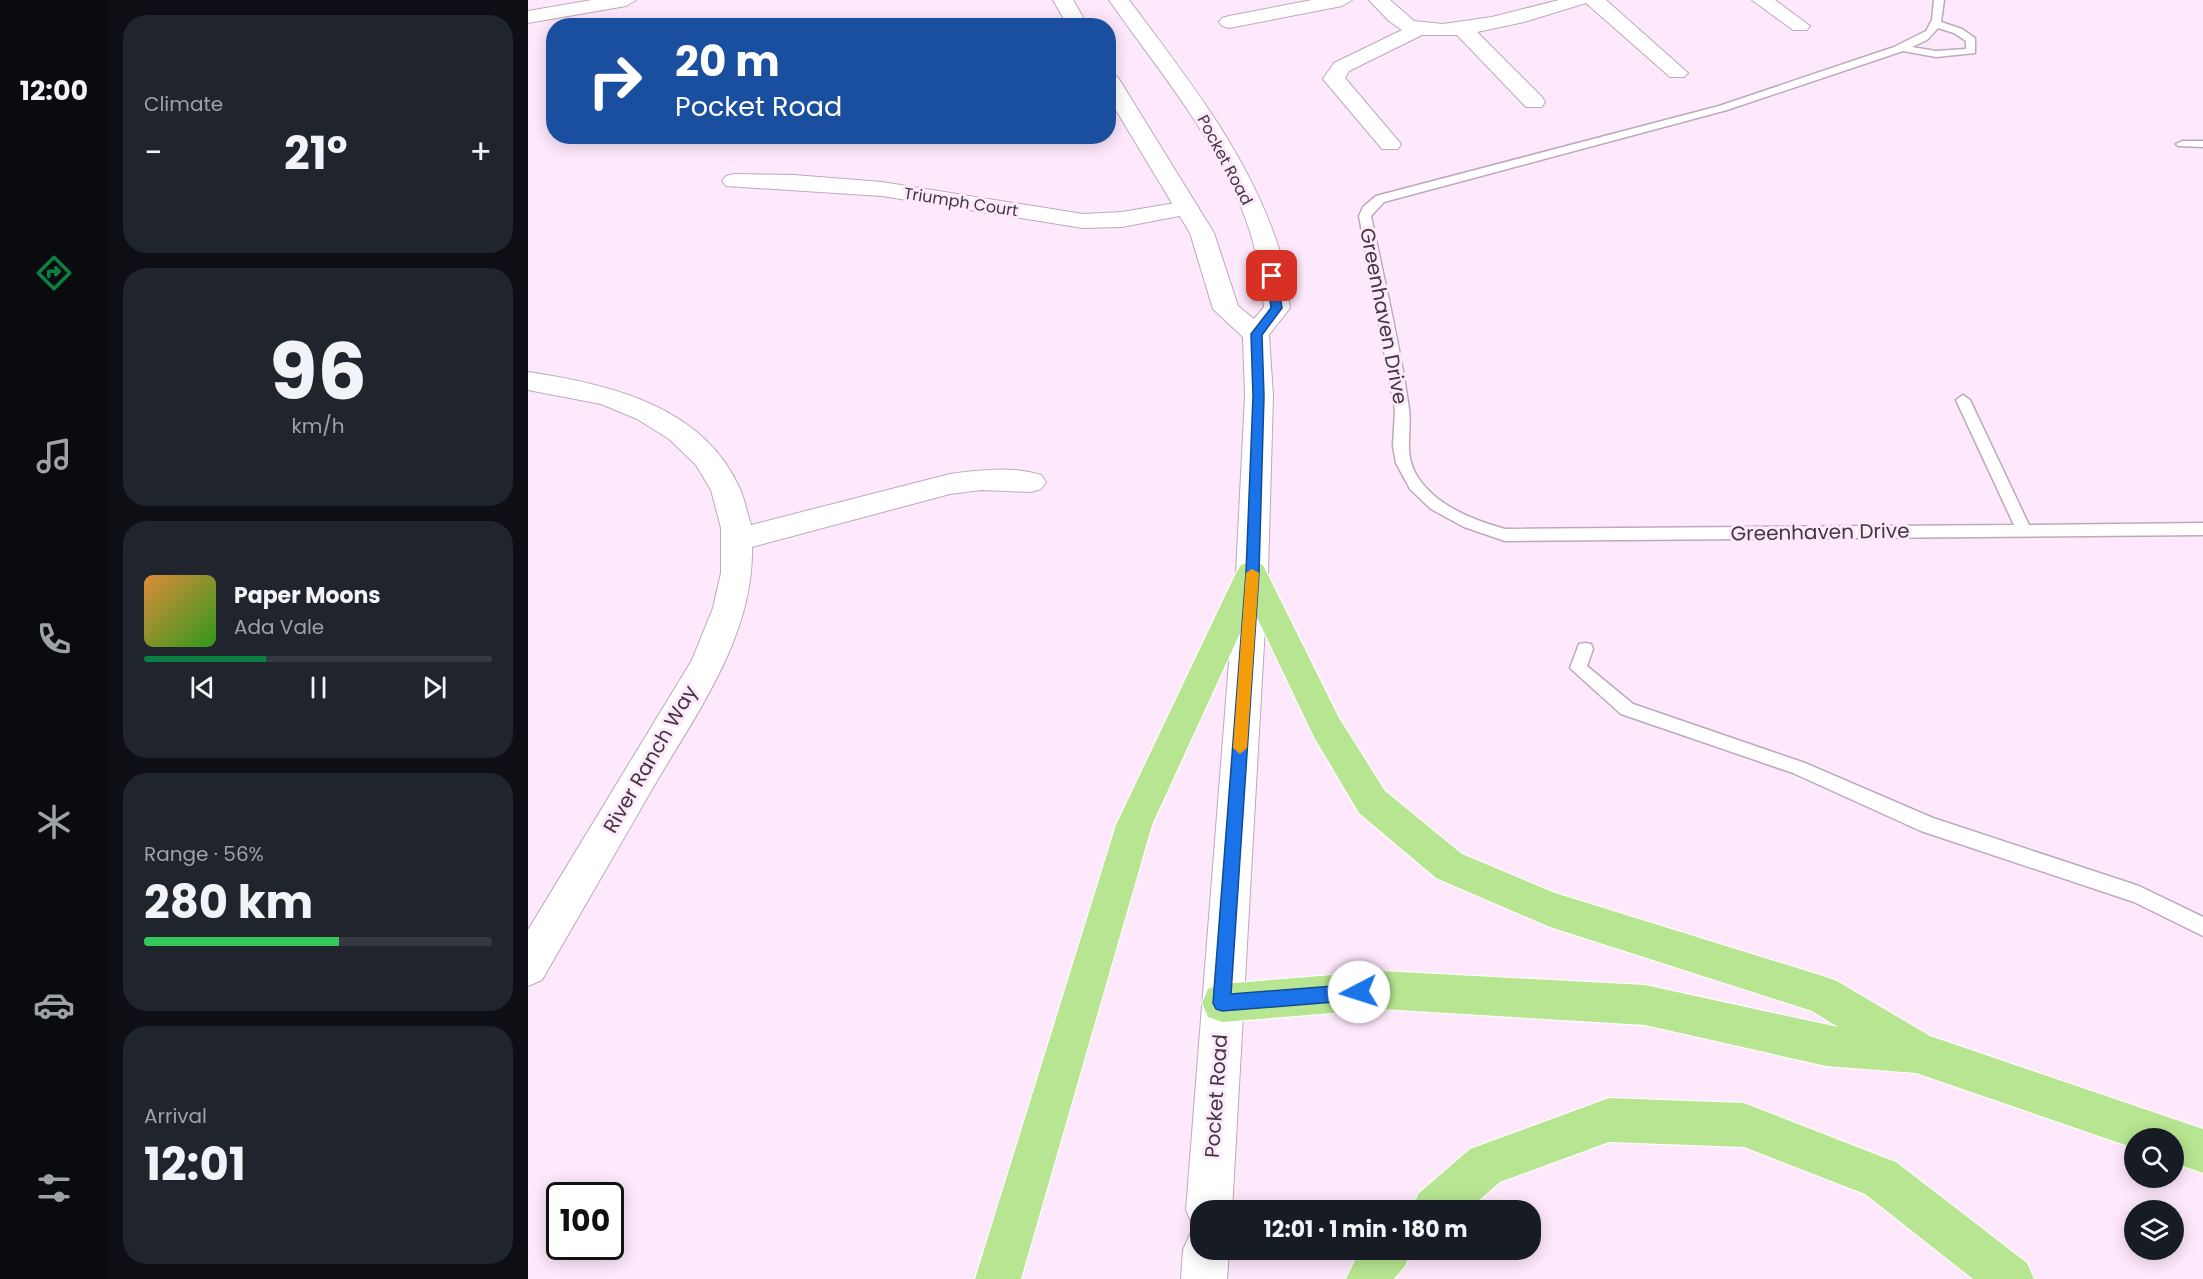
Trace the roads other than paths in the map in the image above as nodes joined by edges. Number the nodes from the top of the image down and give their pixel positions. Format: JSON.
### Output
{"nodes":[{"id":1,"x":626,"y":0,"type":"edge"},
{"id":2,"x":1063,"y":0,"type":"edge"},
{"id":3,"x":1119,"y":0,"type":"edge"},
{"id":4,"x":1342,"y":0,"type":"edge"},
{"id":5,"x":1379,"y":0,"type":"edge"},
{"id":6,"x":1502,"y":0,"type":"edge"},
{"id":7,"x":1579,"y":0,"type":"edge"},
{"id":8,"x":1594,"y":0,"type":"edge"},
{"id":9,"x":1762,"y":0,"type":"edge"},
{"id":10,"x":1939,"y":0,"type":"edge"},
{"id":11,"x":1520,"y":16,"type":"junction"},
{"id":12,"x":528,"y":17,"type":"edge"},
{"id":13,"x":1073,"y":18,"type":"edge"},
{"id":14,"x":1229,"y":22,"type":"dead end"},
{"id":15,"x":1936,"y":24,"type":"junction"},
{"id":16,"x":1800,"y":26,"type":"dead end"},
{"id":17,"x":1419,"y":28,"type":"junction"},
{"id":18,"x":1462,"y":28,"type":"junction"},
{"id":19,"x":1901,"y":47,"type":"junction"},
{"id":20,"x":1677,"y":73,"type":"dead end"},
{"id":21,"x":1116,"y":92,"type":"edge"},
{"id":22,"x":1533,"y":102,"type":"dead end"},
{"id":23,"x":1390,"y":144,"type":"dead end"},
{"id":24,"x":2182,"y":144,"type":"dead end"},
{"id":25,"x":2203,"y":144,"type":"edge"},
{"id":26,"x":734,"y":181,"type":"dead end"},
{"id":27,"x":1187,"y":208,"type":"junction"},
{"id":28,"x":1256,"y":334,"type":"junction"},
{"id":29,"x":528,"y":381,"type":"edge"},
{"id":30,"x":1963,"y":400,"type":"dead end"},
{"id":31,"x":1031,"y":482,"type":"dead end"},
{"id":32,"x":2203,"y":529,"type":"edge"},
{"id":33,"x":2024,"y":530,"type":"junction"},
{"id":34,"x":738,"y":539,"type":"junction"},
{"id":35,"x":1252,"y":573,"type":"junction"},
{"id":36,"x":1585,"y":649,"type":"dead end"},
{"id":37,"x":2203,"y":927,"type":"edge"},
{"id":38,"x":528,"y":967,"type":"edge"},
{"id":39,"x":1222,"y":1003,"type":"junction"},
{"id":40,"x":1919,"y":1053,"type":"junction"},
{"id":41,"x":2137,"y":1128,"type":"edge"},
{"id":42,"x":2184,"y":1144,"type":"edge"},
{"id":43,"x":2203,"y":1151,"type":"edge"},
{"id":44,"x":1210,"y":1200,"type":"edge"},
{"id":45,"x":1446,"y":1200,"type":"edge"},
{"id":46,"x":1205,"y":1260,"type":"edge"},
{"id":47,"x":1379,"y":1260,"type":"edge"},
{"id":48,"x":998,"y":1279,"type":"edge"},
{"id":49,"x":1204,"y":1279,"type":"edge"},
{"id":50,"x":1369,"y":1279,"type":"edge"},
{"id":51,"x":2011,"y":1279,"type":"edge"}],
"edges":[{"from":1,"to":12,"type":"street"},
{"from":2,"to":13,"type":"street"},
{"from":3,"to":28,"type":"street","name":"Pocket Road"},
{"from":4,"to":14,"type":"street"},
{"from":5,"to":17,"type":"street"},
{"from":6,"to":11,"type":"street"},
{"from":7,"to":11,"type":"street"},
{"from":8,"to":20,"type":"street"},
{"from":9,"to":16,"type":"street"},
{"from":10,"to":15,"type":"lane"},
{"from":11,"to":18,"type":"street"},
{"from":15,"to":19,"type":"lane","name":"Greenhaven Drive"},
{"from":15,"to":19,"type":"lane"},
{"from":17,"to":18,"type":"street"},
{"from":17,"to":23,"type":"street"},
{"from":18,"to":22,"type":"street"},
{"from":19,"to":33,"type":"lane","name":"Greenhaven Drive"},
{"from":21,"to":27,"type":"street"},
{"from":24,"to":25,"type":"lane"},
{"from":26,"to":27,"type":"street","name":"Triumph Court"},
{"from":27,"to":28,"type":"street"},
{"from":28,"to":35,"type":"street","name":"Pocket Road"},
{"from":29,"to":34,"type":"street","name":"River Ranch Way"},
{"from":30,"to":33,"type":"lane"},
{"from":31,"to":34,"type":"street"},
{"from":32,"to":33,"type":"lane","name":"Greenhaven Drive"},
{"from":34,"to":38,"type":"street","name":"River Ranch Way"},
{"from":35,"to":39,"type":"street","name":"Pocket Road"},
{"from":35,"to":40,"type":"highway"},
{"from":35,"to":48,"type":"highway"},
{"from":36,"to":37,"type":"lane"},
{"from":39,"to":40,"type":"highway"},
{"from":39,"to":44,"type":"street","name":"Pocket Road"},
{"from":40,"to":41,"type":"highway"},
{"from":42,"to":43,"type":"highway"},
{"from":45,"to":51,"type":"highway"},
{"from":46,"to":49,"type":"street"},
{"from":47,"to":50,"type":"highway"}]}
